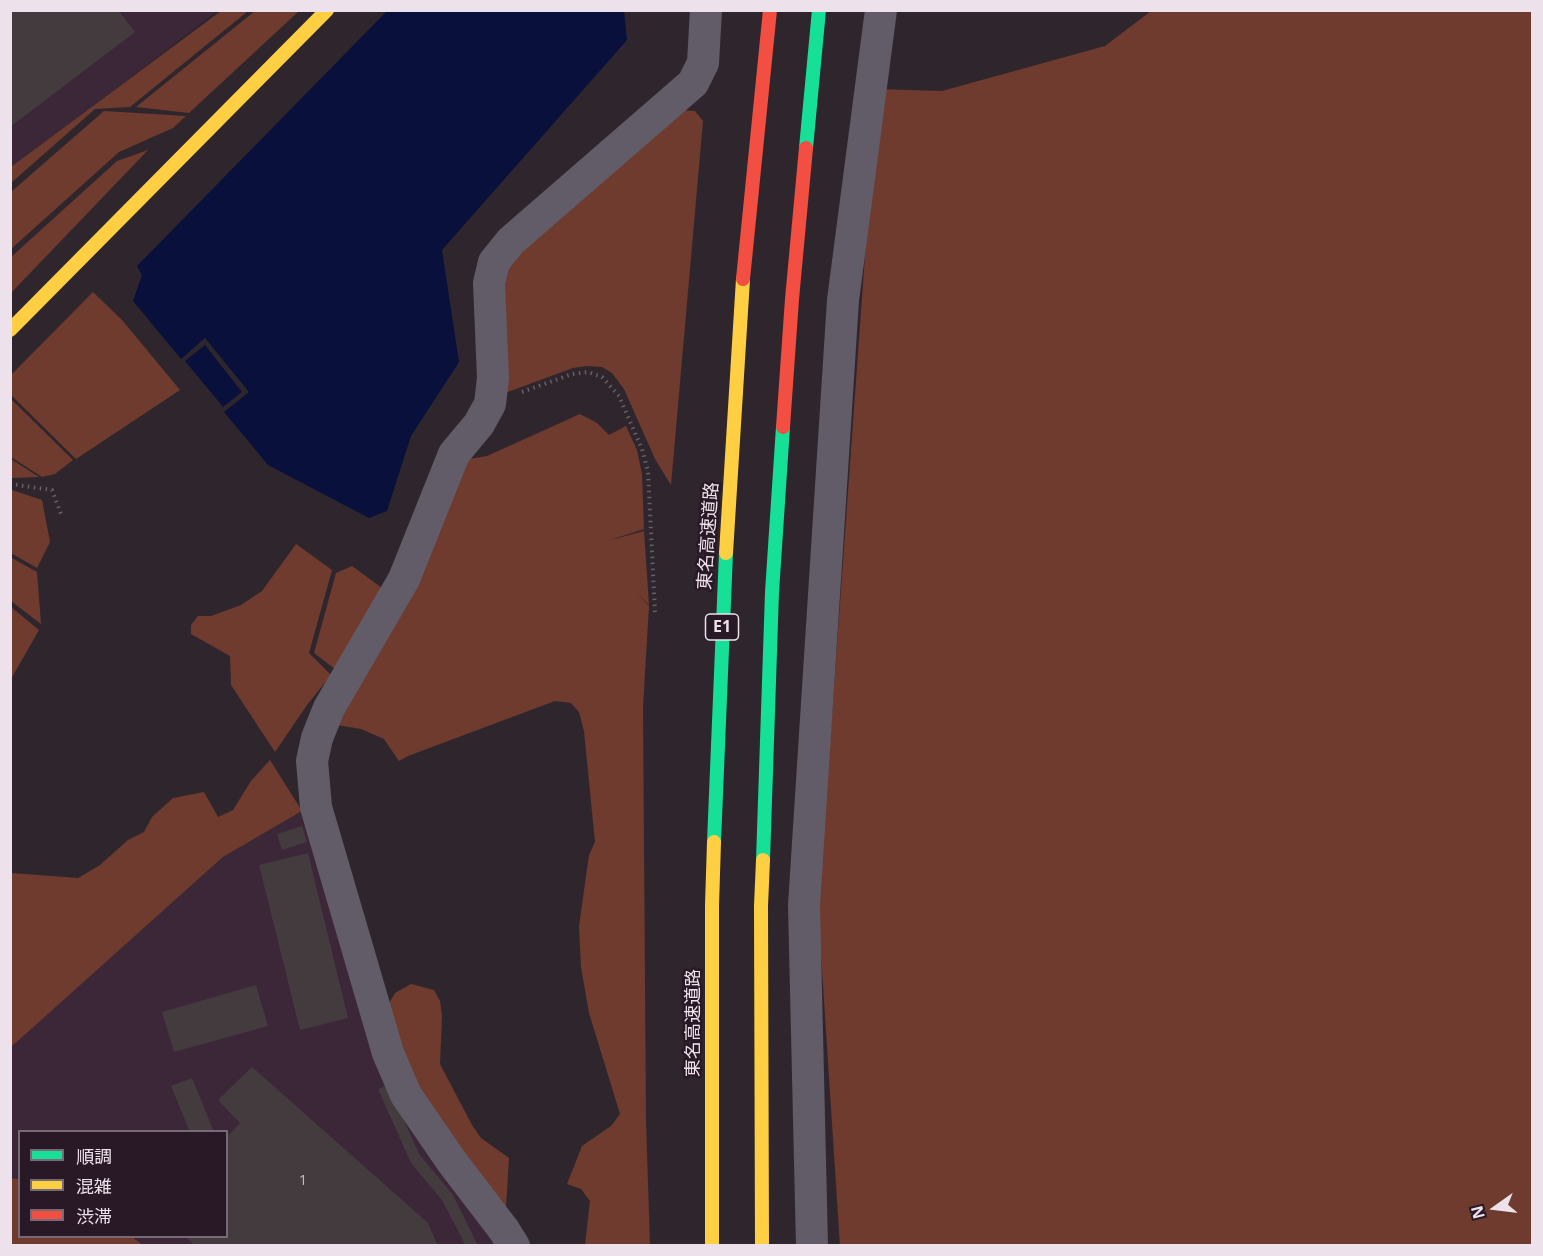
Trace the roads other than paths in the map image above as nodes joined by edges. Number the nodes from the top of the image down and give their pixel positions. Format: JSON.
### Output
{"nodes":[{"id":1,"x":327,"y":10,"type":"edge"},
{"id":2,"x":706,"y":10,"type":"edge"},
{"id":3,"x":770,"y":10,"type":"edge"},
{"id":4,"x":819,"y":10,"type":"edge"},
{"id":5,"x":881,"y":10,"type":"edge"},
{"id":6,"x":10,"y":330,"type":"edge"},
{"id":7,"x":514,"y":1245,"type":"edge"},
{"id":8,"x":712,"y":1245,"type":"edge"},
{"id":9,"x":762,"y":1245,"type":"edge"},
{"id":10,"x":812,"y":1245,"type":"edge"}],
"edges":[{"from":1,"to":6,"type":"main road"},
{"from":2,"to":7,"type":"street"},
{"from":3,"to":8,"type":"main road","name":"東名高速道路","number":"E1"},
{"from":4,"to":9,"type":"main road"},
{"from":5,"to":10,"type":"street"}]}
